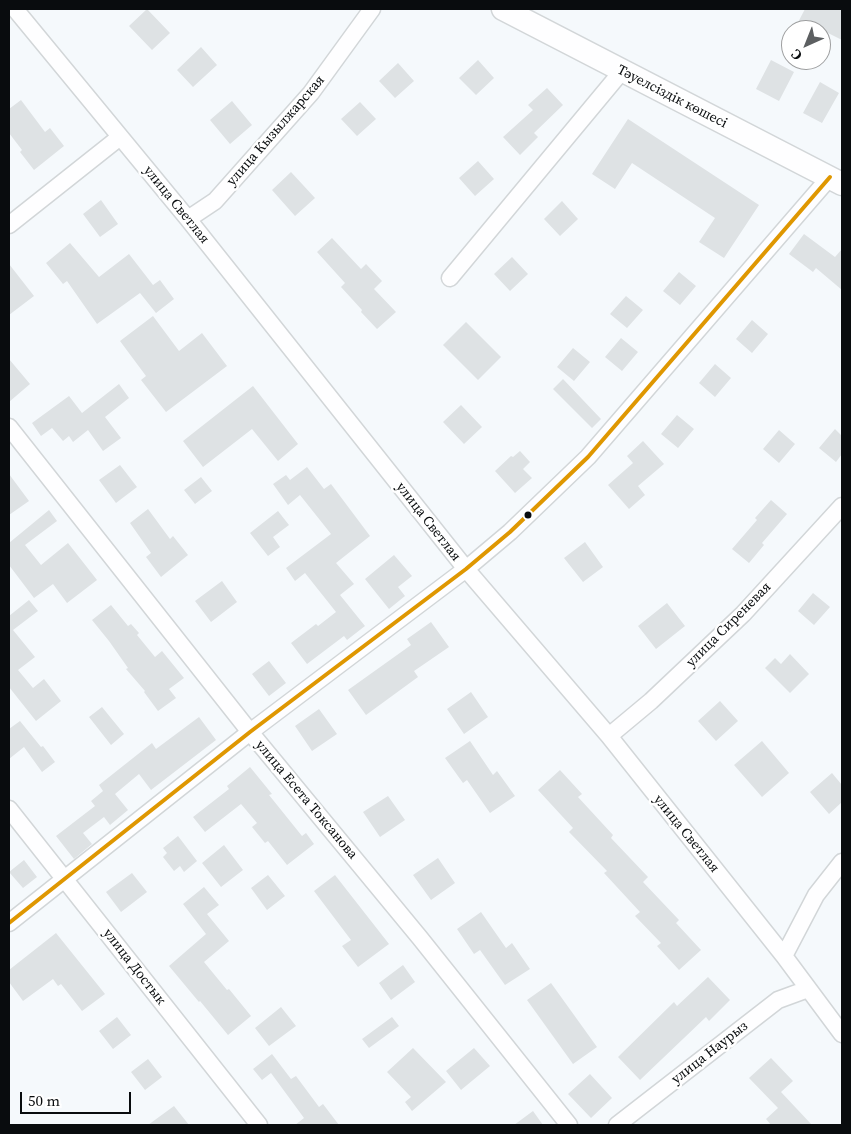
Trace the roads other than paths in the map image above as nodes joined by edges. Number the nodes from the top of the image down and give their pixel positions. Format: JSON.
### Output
{"nodes":[{"id":1,"x":15,"y":9,"type":"edge"},
{"id":2,"x":372,"y":9,"type":"edge"},
{"id":3,"x":503,"y":9,"type":"edge"},
{"id":4,"x":622,"y":71,"type":"junction"},
{"id":5,"x":120,"y":138,"type":"junction"},
{"id":6,"x":836,"y":181,"type":"edge"},
{"id":7,"x":188,"y":219,"type":"junction"},
{"id":8,"x":9,"y":225,"type":"edge"},
{"id":9,"x":450,"y":278,"type":"dead end"},
{"id":10,"x":9,"y":427,"type":"edge"},
{"id":11,"x":842,"y":506,"type":"edge"},
{"id":12,"x":466,"y":569,"type":"junction"},
{"id":13,"x":250,"y":732,"type":"junction"},
{"id":14,"x":608,"y":736,"type":"junction"},
{"id":15,"x":9,"y":809,"type":"edge"},
{"id":16,"x":842,"y":862,"type":"edge"},
{"id":17,"x":64,"y":878,"type":"junction"},
{"id":18,"x":9,"y":923,"type":"edge"},
{"id":19,"x":784,"y":956,"type":"junction"},
{"id":20,"x":808,"y":988,"type":"junction"},
{"id":21,"x":842,"y":1034,"type":"edge"},
{"id":22,"x":259,"y":1125,"type":"edge"},
{"id":23,"x":568,"y":1125,"type":"edge"},
{"id":24,"x":617,"y":1125,"type":"edge"}],
"edges":[{"from":1,"to":5,"type":"street","name":"улица Светлая"},
{"from":2,"to":7,"type":"street","name":"улица Кызылжарская"},
{"from":3,"to":4,"type":"main road","name":"Тәуелсіздік көшесі"},
{"from":4,"to":6,"type":"main road","name":"Тәуелсіздік көшесі"},
{"from":4,"to":9,"type":"street"},
{"from":5,"to":7,"type":"street","name":"улица Светлая"},
{"from":5,"to":8,"type":"street"},
{"from":6,"to":12,"type":"street"},
{"from":7,"to":12,"type":"street","name":"улица Светлая"},
{"from":10,"to":13,"type":"street","name":"улица Есета Токсанова"},
{"from":11,"to":14,"type":"street","name":"улица Сиреневая"},
{"from":12,"to":13,"type":"street"},
{"from":12,"to":14,"type":"street","name":"улица Светлая"},
{"from":13,"to":17,"type":"street"},
{"from":13,"to":23,"type":"street","name":"улица Есета Токсанова"},
{"from":14,"to":19,"type":"street","name":"улица Светлая"},
{"from":15,"to":17,"type":"street","name":"улица Достык"},
{"from":16,"to":19,"type":"street"},
{"from":17,"to":18,"type":"street"},
{"from":17,"to":22,"type":"street","name":"улица Достык"},
{"from":19,"to":20,"type":"street","name":"улица Светлая"},
{"from":20,"to":21,"type":"street","name":"улица Светлая"},
{"from":20,"to":24,"type":"street","name":"улица Наурыз"}]}
